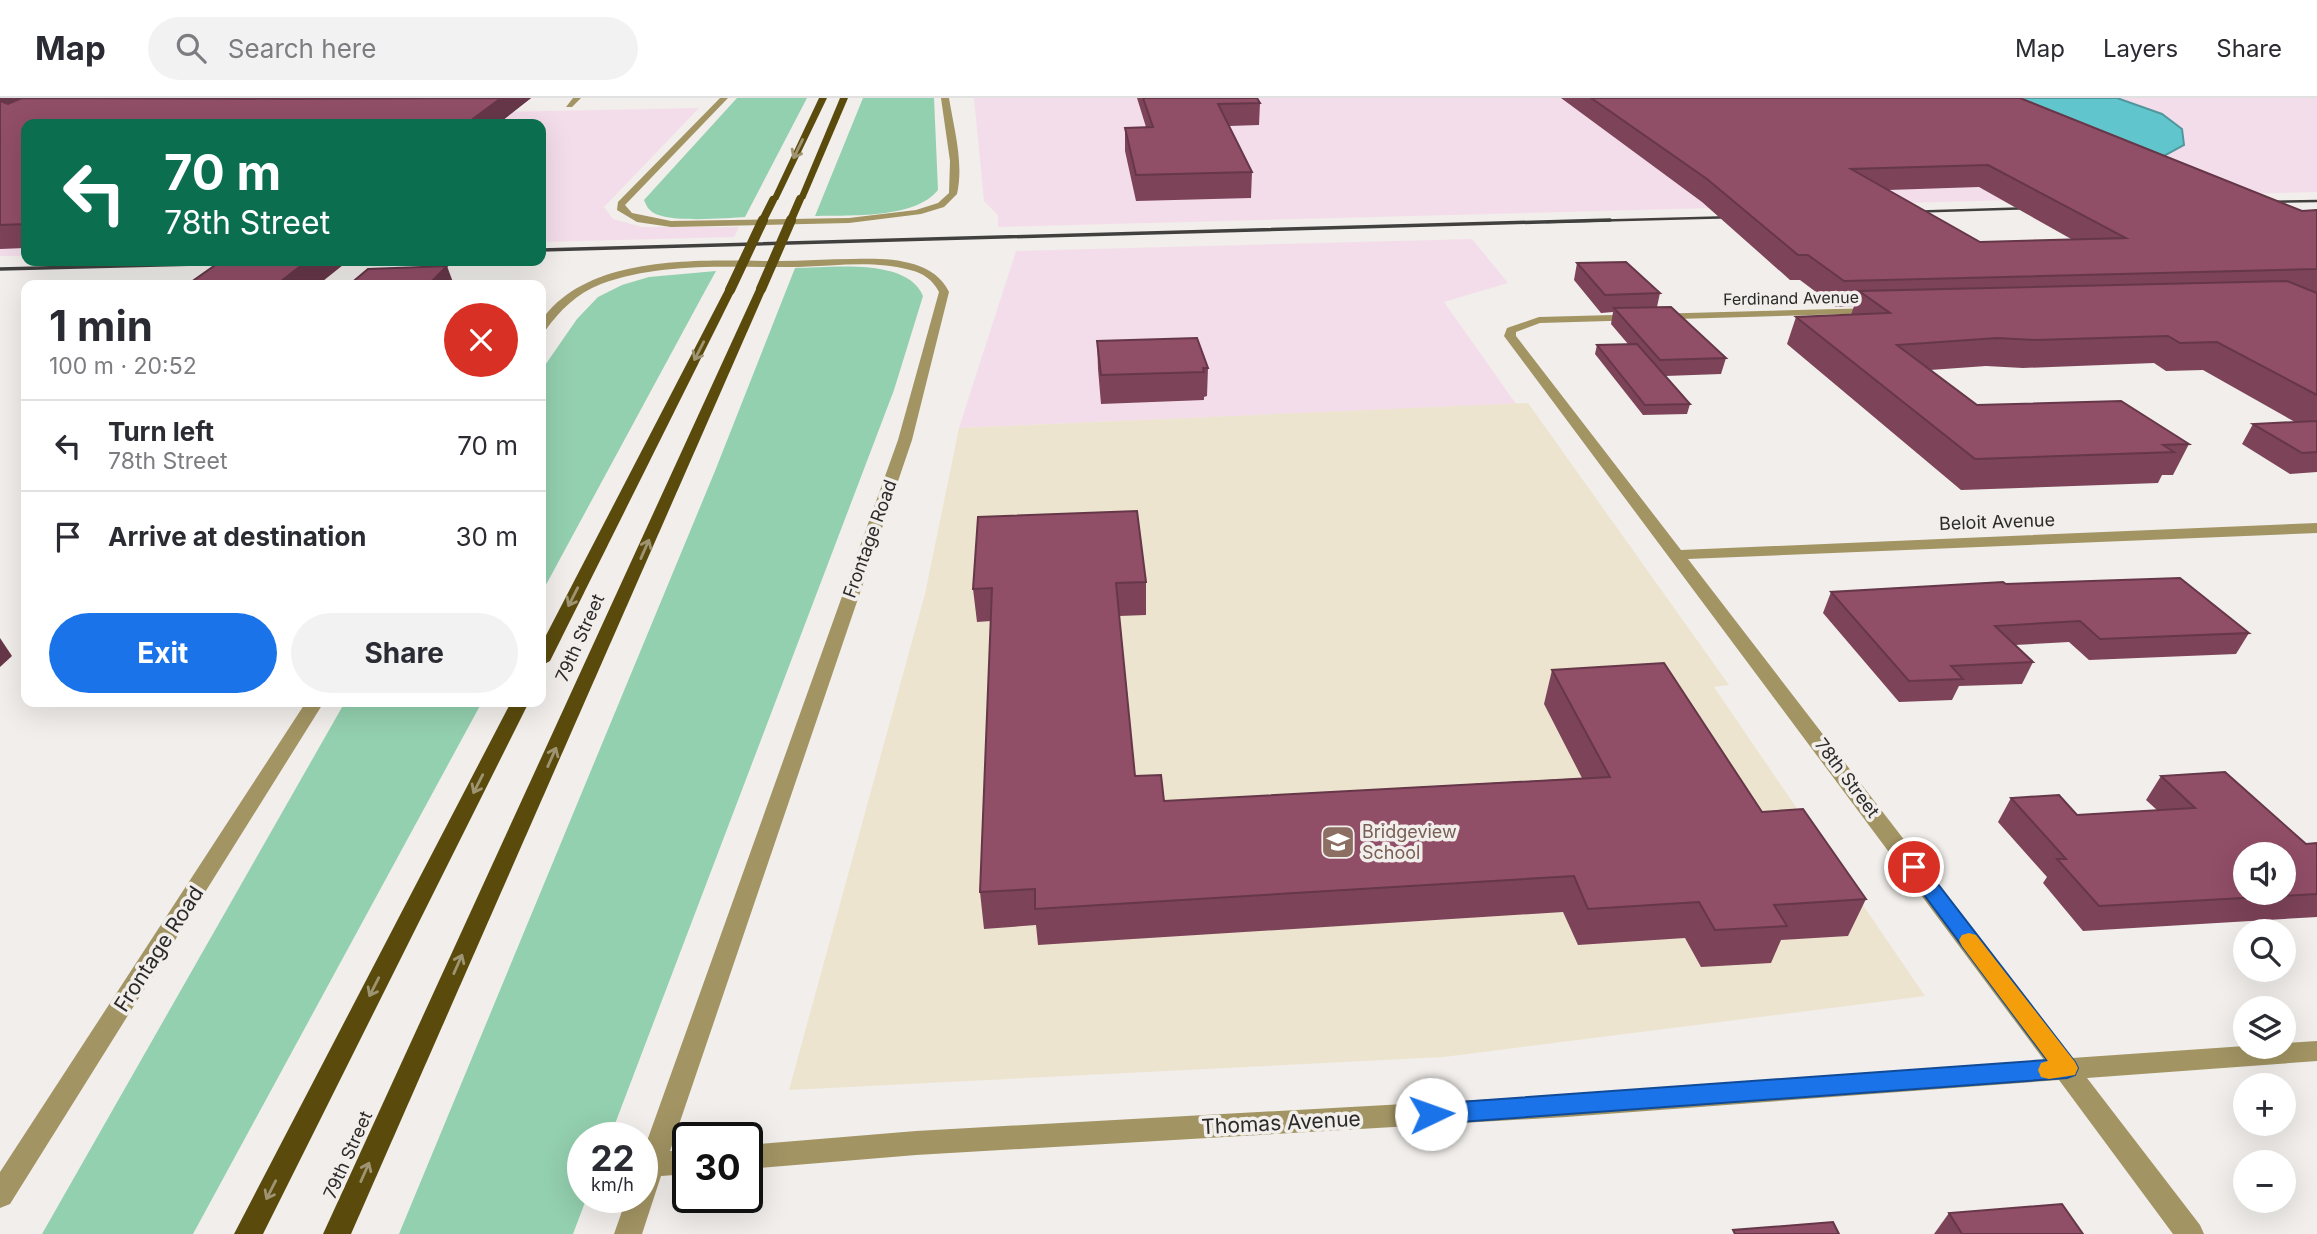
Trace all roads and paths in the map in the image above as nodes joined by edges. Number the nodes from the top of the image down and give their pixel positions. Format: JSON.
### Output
{"nodes":[{"id":1,"x":577,"y":98,"type":"edge"},
{"id":2,"x":724,"y":98,"type":"edge"},
{"id":3,"x":823,"y":98,"type":"edge"},
{"id":4,"x":844,"y":98,"type":"edge"},
{"id":5,"x":945,"y":98,"type":"edge"},
{"id":6,"x":569,"y":105,"type":"dead end"},
{"id":7,"x":1883,"y":311,"type":"edge"},
{"id":8,"x":546,"y":321,"type":"edge"},
{"id":9,"x":1519,"y":326,"type":"joint"},
{"id":10,"x":2317,"y":528,"type":"edge"},
{"id":11,"x":1678,"y":555,"type":"junction"},
{"id":12,"x":546,"y":651,"type":"edge"},
{"id":13,"x":312,"y":707,"type":"edge"},
{"id":14,"x":517,"y":707,"type":"edge"},
{"id":15,"x":2317,"y":1051,"type":"edge"},
{"id":16,"x":2067,"y":1068,"type":"junction"},
{"id":17,"x":658,"y":1148,"type":"edge"},
{"id":18,"x":763,"y":1156,"type":"edge"},
{"id":19,"x":0,"y":1195,"type":"edge"},
{"id":20,"x":635,"y":1213,"type":"edge"},
{"id":21,"x":248,"y":1234,"type":"edge"},
{"id":22,"x":337,"y":1234,"type":"edge"},
{"id":23,"x":628,"y":1234,"type":"edge"},
{"id":24,"x":2190,"y":1234,"type":"edge"}],
"edges":[{"from":1,"to":6,"type":"street"},
{"from":2,"to":5,"type":"street"},
{"from":3,"to":12,"type":"main road","name":"79th Street","one_way":true,"bridge":true},
{"from":22,"to":4,"type":"main road","name":"79th Street","one_way":true,"bridge":true},
{"from":7,"to":9,"type":"street","name":"Ferdinand Avenue"},
{"from":8,"to":17,"type":"street","name":"Frontage Road"},
{"from":9,"to":11,"type":"street","name":"78th Street"},
{"from":10,"to":11,"type":"street","name":"Beloit Avenue"},
{"from":11,"to":16,"type":"street","name":"78th Street"},
{"from":13,"to":19,"type":"street","name":"Frontage Road"},
{"from":14,"to":21,"type":"main road","one_way":true},
{"from":15,"to":16,"type":"street","name":"Thomas Avenue"},
{"from":16,"to":18,"type":"street","name":"Thomas Avenue"},
{"from":16,"to":24,"type":"street","name":"78th Street"},
{"from":20,"to":23,"type":"street","name":"Frontage Road"}]}
